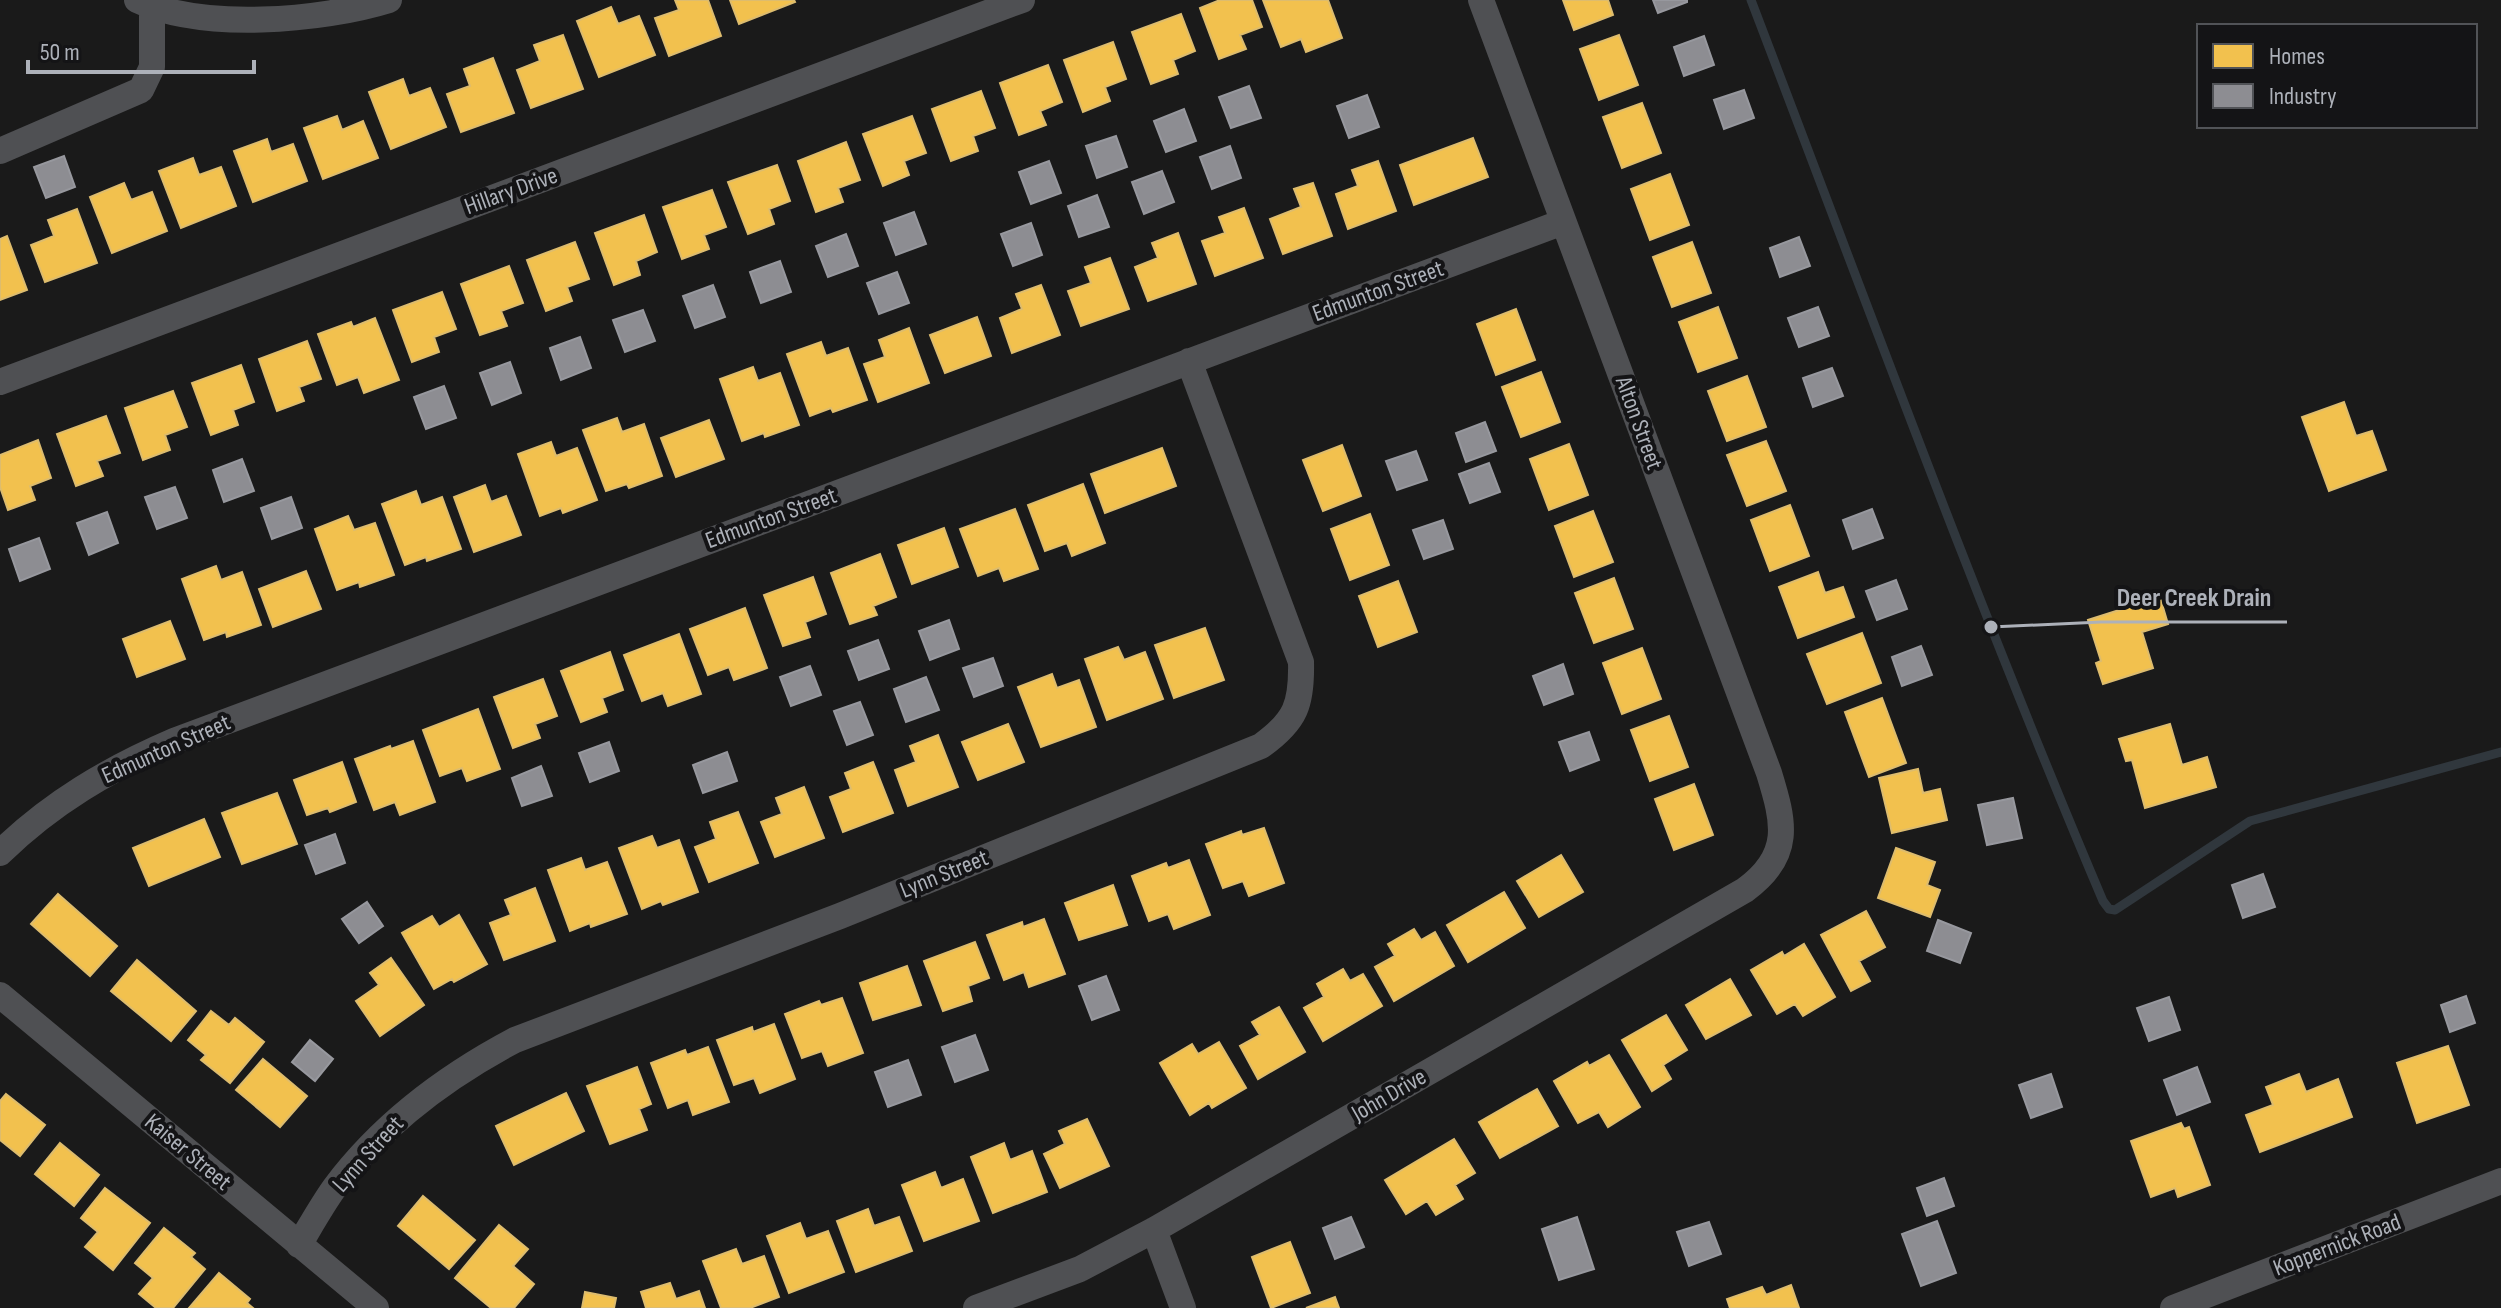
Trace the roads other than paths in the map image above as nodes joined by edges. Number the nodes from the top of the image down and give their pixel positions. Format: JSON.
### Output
{"nodes":[{"id":1,"x":1022,"y":0,"type":"edge"},
{"id":2,"x":1481,"y":0,"type":"edge"},
{"id":3,"x":385,"y":1,"type":"edge"},
{"id":4,"x":147,"y":3,"type":"edge"},
{"id":5,"x":0,"y":151,"type":"edge"},
{"id":6,"x":1563,"y":222,"type":"junction"},
{"id":7,"x":1189,"y":361,"type":"junction"},
{"id":8,"x":0,"y":382,"type":"edge"},
{"id":9,"x":1778,"y":849,"type":"joint"},
{"id":10,"x":0,"y":853,"type":"edge"},
{"id":11,"x":0,"y":995,"type":"edge"},
{"id":12,"x":2501,"y":1181,"type":"edge"},
{"id":13,"x":1154,"y":1230,"type":"junction"},
{"id":14,"x":299,"y":1245,"type":"junction"},
{"id":15,"x":376,"y":1308,"type":"edge"},
{"id":16,"x":976,"y":1308,"type":"edge"},
{"id":17,"x":1183,"y":1308,"type":"edge"},
{"id":18,"x":2173,"y":1308,"type":"edge"}],
"edges":[{"from":1,"to":8,"type":"street","name":"Hillary Drive"},
{"from":2,"to":6,"type":"street","name":"Alton Street"},
{"from":3,"to":4,"type":"street"},
{"from":4,"to":5,"type":"street"},
{"from":6,"to":7,"type":"street","name":"Edmunton Street"},
{"from":6,"to":9,"type":"street","name":"Alton Street"},
{"from":7,"to":10,"type":"street","name":"Edmunton Street"},
{"from":7,"to":14,"type":"street","name":"Lynn Street"},
{"from":9,"to":13,"type":"street","name":"John Drive"},
{"from":11,"to":14,"type":"street","name":"Kaiser Street"},
{"from":12,"to":18,"type":"street","name":"Koppernick Road"},
{"from":13,"to":16,"type":"street","name":"John Drive"},
{"from":13,"to":17,"type":"street"},
{"from":14,"to":15,"type":"street","name":"Kaiser Street"}]}
